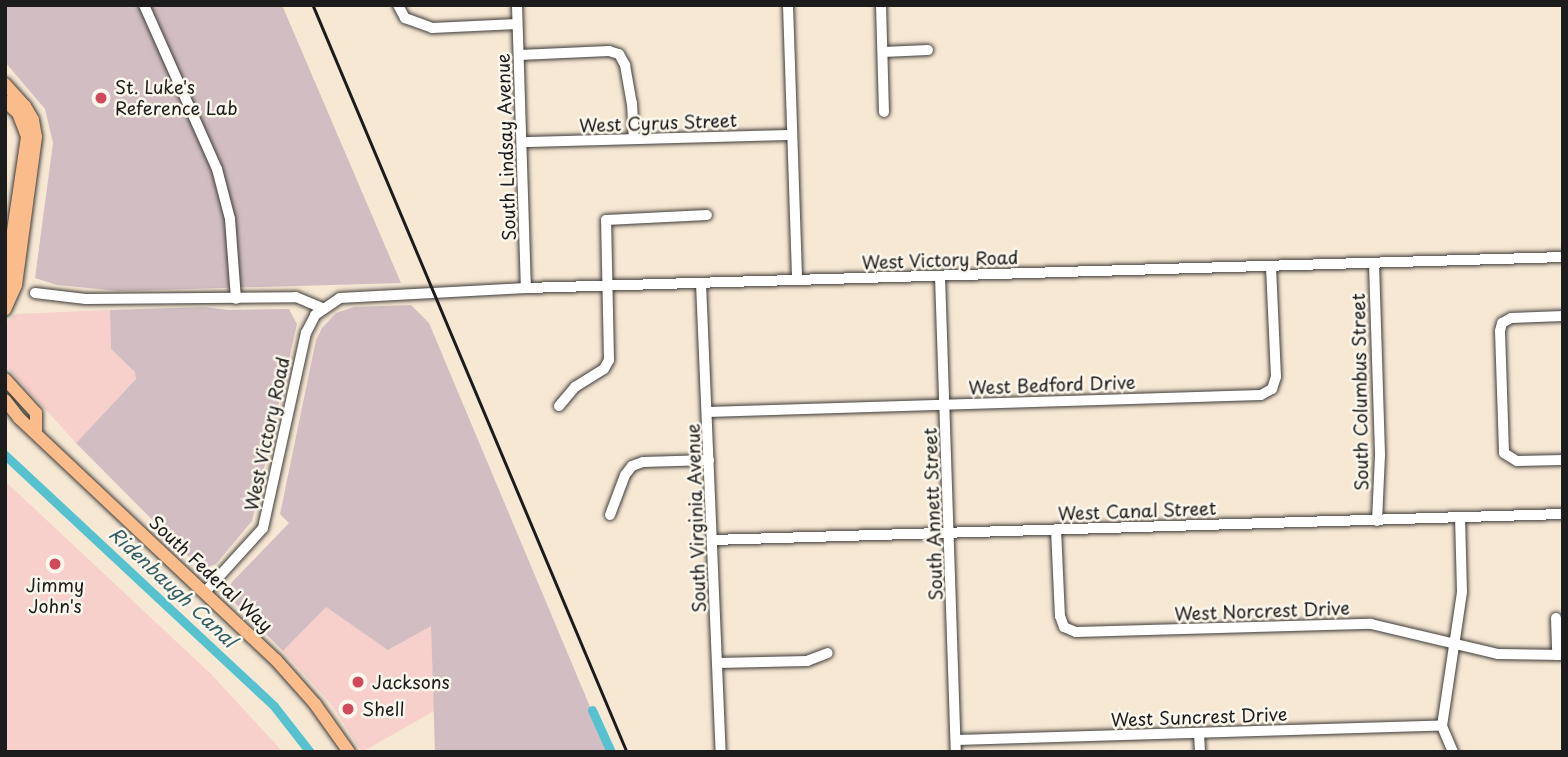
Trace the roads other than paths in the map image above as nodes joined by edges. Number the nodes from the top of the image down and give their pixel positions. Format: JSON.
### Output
{"nodes":[{"id":1,"x":144,"y":5,"type":"edge"},
{"id":2,"x":398,"y":5,"type":"edge"},
{"id":3,"x":517,"y":5,"type":"edge"},
{"id":4,"x":788,"y":5,"type":"edge"},
{"id":5,"x":881,"y":5,"type":"edge"},
{"id":6,"x":517,"y":24,"type":"junction"},
{"id":7,"x":928,"y":50,"type":"dead end"},
{"id":8,"x":883,"y":52,"type":"junction"},
{"id":9,"x":519,"y":55,"type":"junction"},
{"id":10,"x":5,"y":84,"type":"edge"},
{"id":11,"x":5,"y":101,"type":"edge"},
{"id":12,"x":884,"y":112,"type":"dead end"},
{"id":13,"x":792,"y":135,"type":"junction"},
{"id":14,"x":634,"y":139,"type":"junction"},
{"id":15,"x":524,"y":142,"type":"junction"},
{"id":16,"x":707,"y":215,"type":"dead end"},
{"id":17,"x":1563,"y":257,"type":"edge"},
{"id":18,"x":1374,"y":263,"type":"junction"},
{"id":19,"x":1271,"y":266,"type":"junction"},
{"id":20,"x":940,"y":276,"type":"junction"},
{"id":21,"x":797,"y":280,"type":"junction"},
{"id":22,"x":701,"y":283,"type":"junction"},
{"id":23,"x":5,"y":285,"type":"edge"},
{"id":24,"x":608,"y":286,"type":"junction"},
{"id":25,"x":526,"y":288,"type":"junction"},
{"id":26,"x":35,"y":293,"type":"dead end"},
{"id":27,"x":236,"y":299,"type":"junction"},
{"id":28,"x":322,"y":308,"type":"junction"},
{"id":29,"x":5,"y":310,"type":"edge"},
{"id":30,"x":1563,"y":316,"type":"edge"},
{"id":31,"x":5,"y":379,"type":"edge"},
{"id":32,"x":5,"y":400,"type":"edge"},
{"id":33,"x":945,"y":404,"type":"junction"},
{"id":34,"x":559,"y":406,"type":"dead end"},
{"id":35,"x":707,"y":412,"type":"junction"},
{"id":36,"x":36,"y":431,"type":"junction"},
{"id":37,"x":709,"y":460,"type":"junction"},
{"id":38,"x":1563,"y":460,"type":"edge"},
{"id":39,"x":1563,"y":514,"type":"edge"},
{"id":40,"x":610,"y":515,"type":"dead end"},
{"id":41,"x":1460,"y":517,"type":"junction"},
{"id":42,"x":1377,"y":521,"type":"junction"},
{"id":43,"x":1056,"y":529,"type":"junction"},
{"id":44,"x":949,"y":533,"type":"junction"},
{"id":45,"x":712,"y":540,"type":"junction"},
{"id":46,"x":205,"y":592,"type":"junction"},
{"id":47,"x":1556,"y":618,"type":"dead end"},
{"id":48,"x":1454,"y":645,"type":"junction"},
{"id":49,"x":828,"y":653,"type":"dead end"},
{"id":50,"x":1560,"y":655,"type":"edge"},
{"id":51,"x":718,"y":663,"type":"junction"},
{"id":52,"x":1443,"y":726,"type":"junction"},
{"id":53,"x":1199,"y":733,"type":"junction"},
{"id":54,"x":956,"y":740,"type":"junction"},
{"id":55,"x":349,"y":752,"type":"edge"},
{"id":56,"x":721,"y":752,"type":"edge"},
{"id":57,"x":956,"y":752,"type":"edge"},
{"id":58,"x":1199,"y":752,"type":"edge"},
{"id":59,"x":1453,"y":752,"type":"edge"}],
"edges":[{"from":1,"to":27,"type":"street"},
{"from":2,"to":6,"type":"street"},
{"from":3,"to":6,"type":"street","name":"South Lindsay Avenue"},
{"from":4,"to":13,"type":"street"},
{"from":5,"to":8,"type":"street"},
{"from":6,"to":9,"type":"street","name":"South Lindsay Avenue"},
{"from":7,"to":8,"type":"street"},
{"from":8,"to":12,"type":"street"},
{"from":9,"to":14,"type":"street"},
{"from":9,"to":15,"type":"street","name":"South Lindsay Avenue"},
{"from":10,"to":29,"type":"main road"},
{"from":11,"to":23,"type":"main road"},
{"from":13,"to":14,"type":"street","name":"West Cyrus Street"},
{"from":13,"to":21,"type":"street"},
{"from":14,"to":15,"type":"street","name":"West Cyrus Street"},
{"from":15,"to":25,"type":"street","name":"South Lindsay Avenue"},
{"from":16,"to":24,"type":"street"},
{"from":17,"to":18,"type":"street","name":"West Victory Road"},
{"from":18,"to":19,"type":"street","name":"West Victory Road"},
{"from":18,"to":42,"type":"street","name":"South Columbus Street"},
{"from":19,"to":20,"type":"street","name":"West Victory Road"},
{"from":19,"to":33,"type":"street","name":"West Bedford Drive"},
{"from":20,"to":21,"type":"street","name":"West Victory Road"},
{"from":20,"to":33,"type":"street","name":"South Annett Street"},
{"from":21,"to":22,"type":"street","name":"West Victory Road"},
{"from":22,"to":24,"type":"street","name":"West Victory Road"},
{"from":22,"to":35,"type":"street","name":"South Virginia Avenue"},
{"from":24,"to":25,"type":"street","name":"West Victory Road"},
{"from":24,"to":34,"type":"street"},
{"from":25,"to":28,"type":"street","name":"West Victory Road"},
{"from":26,"to":27,"type":"street"},
{"from":27,"to":28,"type":"street"},
{"from":28,"to":46,"type":"street","name":"West Victory Road"},
{"from":30,"to":38,"type":"street"},
{"from":31,"to":36,"type":"main road","name":"South Federal Way"},
{"from":32,"to":36,"type":"main road","name":"South Federal Way"},
{"from":33,"to":35,"type":"street","name":"West Bedford Drive"},
{"from":33,"to":44,"type":"street","name":"South Annett Street"},
{"from":35,"to":37,"type":"street","name":"South Virginia Avenue"},
{"from":36,"to":46,"type":"main road","name":"South Federal Way"},
{"from":37,"to":40,"type":"street"},
{"from":37,"to":45,"type":"street","name":"South Virginia Avenue"},
{"from":39,"to":41,"type":"street","name":"West Canal Street"},
{"from":41,"to":42,"type":"street","name":"West Canal Street"},
{"from":41,"to":48,"type":"street"},
{"from":42,"to":43,"type":"street","name":"West Canal Street"},
{"from":43,"to":44,"type":"street","name":"West Canal Street"},
{"from":43,"to":48,"type":"street","name":"West Norcrest Drive"},
{"from":44,"to":45,"type":"street","name":"West Canal Street"},
{"from":44,"to":54,"type":"street","name":"South Annett Street"},
{"from":45,"to":51,"type":"street","name":"South Virginia Avenue"},
{"from":46,"to":55,"type":"main road","name":"South Federal Way"},
{"from":47,"to":50,"type":"street","name":"West Norcrest Drive"},
{"from":48,"to":50,"type":"street","name":"West Norcrest Drive"},
{"from":48,"to":52,"type":"street"},
{"from":49,"to":51,"type":"street"},
{"from":51,"to":56,"type":"street","name":"South Virginia Avenue"},
{"from":52,"to":53,"type":"street","name":"West Suncrest Drive"},
{"from":52,"to":59,"type":"street"},
{"from":53,"to":54,"type":"street","name":"West Suncrest Drive"},
{"from":53,"to":58,"type":"street"},
{"from":54,"to":57,"type":"street","name":"South Annett Street"}]}
